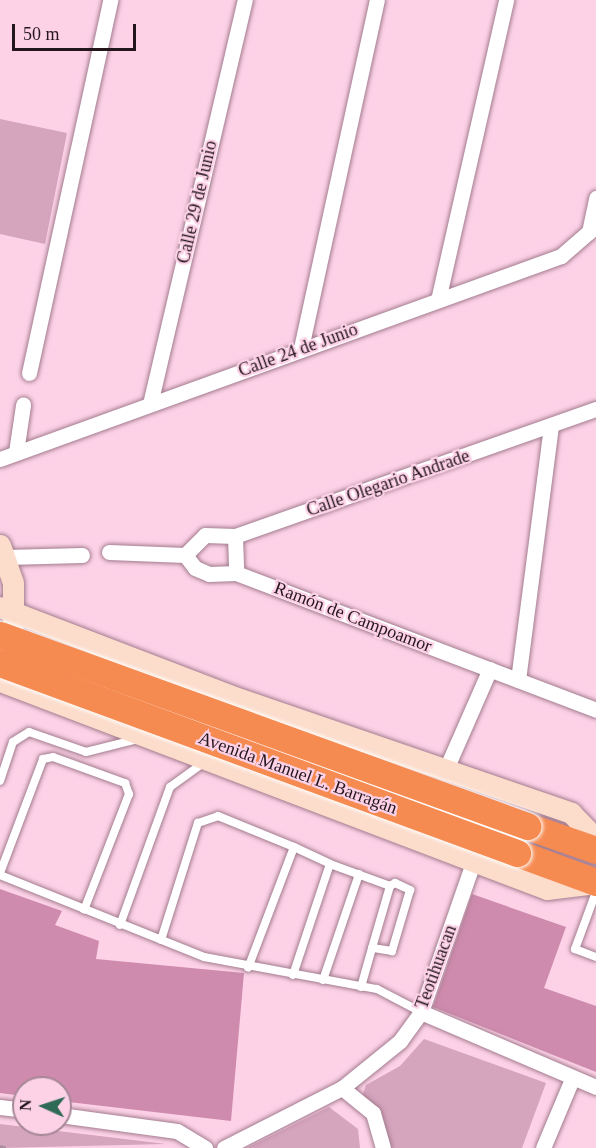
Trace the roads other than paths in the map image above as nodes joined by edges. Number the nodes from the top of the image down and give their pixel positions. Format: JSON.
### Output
{"nodes":[{"id":1,"x":110,"y":0,"type":"edge"},
{"id":2,"x":245,"y":0,"type":"edge"},
{"id":3,"x":377,"y":0,"type":"edge"},
{"id":4,"x":506,"y":0,"type":"edge"},
{"id":5,"x":596,"y":198,"type":"edge"},
{"id":6,"x":438,"y":300,"type":"junction"},
{"id":7,"x":301,"y":348,"type":"junction"},
{"id":8,"x":29,"y":373,"type":"dead end"},
{"id":9,"x":150,"y":404,"type":"junction"},
{"id":10,"x":23,"y":405,"type":"dead end"},
{"id":11,"x":596,"y":409,"type":"edge"},
{"id":12,"x":551,"y":426,"type":"junction"},
{"id":13,"x":16,"y":452,"type":"junction"},
{"id":14,"x":0,"y":459,"type":"edge"},
{"id":15,"x":235,"y":536,"type":"junction"},
{"id":16,"x":3,"y":551,"type":"edge"},
{"id":17,"x":109,"y":552,"type":"dead end"},
{"id":18,"x":82,"y":555,"type":"dead end"},
{"id":19,"x":185,"y":555,"type":"junction"},
{"id":20,"x":236,"y":573,"type":"junction"},
{"id":21,"x":8,"y":610,"type":"edge"},
{"id":22,"x":0,"y":635,"type":"edge"},
{"id":23,"x":490,"y":669,"type":"junction"},
{"id":24,"x":0,"y":680,"type":"edge"},
{"id":25,"x":518,"y":680,"type":"junction"},
{"id":26,"x":229,"y":695,"type":"junction"},
{"id":27,"x":596,"y":710,"type":"edge"},
{"id":28,"x":296,"y":717,"type":"junction"},
{"id":29,"x":144,"y":737,"type":"junction"},
{"id":30,"x":208,"y":761,"type":"junction"},
{"id":31,"x":446,"y":769,"type":"junction"},
{"id":32,"x":0,"y":781,"type":"edge"},
{"id":33,"x":278,"y":791,"type":"junction"},
{"id":34,"x":596,"y":839,"type":"edge"},
{"id":35,"x":294,"y":847,"type":"junction"},
{"id":36,"x":596,"y":850,"type":"edge"},
{"id":37,"x":473,"y":863,"type":"junction"},
{"id":38,"x":330,"y":864,"type":"junction"},
{"id":39,"x":0,"y":874,"type":"edge"},
{"id":40,"x":359,"y":874,"type":"junction"},
{"id":41,"x":596,"y":882,"type":"edge"},
{"id":42,"x":390,"y":886,"type":"junction"},
{"id":43,"x":596,"y":892,"type":"edge"},
{"id":44,"x":84,"y":910,"type":"junction"},
{"id":45,"x":120,"y":925,"type":"junction"},
{"id":46,"x":161,"y":940,"type":"junction"},
{"id":47,"x":372,"y":948,"type":"junction"},
{"id":48,"x":596,"y":957,"type":"edge"},
{"id":49,"x":248,"y":968,"type":"junction"},
{"id":50,"x":293,"y":975,"type":"junction"},
{"id":51,"x":323,"y":980,"type":"junction"},
{"id":52,"x":361,"y":987,"type":"junction"},
{"id":53,"x":421,"y":1012,"type":"junction"},
{"id":54,"x":572,"y":1078,"type":"junction"},
{"id":55,"x":596,"y":1088,"type":"edge"},
{"id":56,"x":342,"y":1089,"type":"junction"},
{"id":57,"x":72,"y":1117,"type":"edge"},
{"id":58,"x":205,"y":1148,"type":"edge"},
{"id":59,"x":224,"y":1148,"type":"edge"},
{"id":60,"x":383,"y":1148,"type":"edge"},
{"id":61,"x":543,"y":1148,"type":"edge"}],
"edges":[{"from":1,"to":8,"type":"street"},
{"from":2,"to":9,"type":"street","name":"Calle 29 de Junio"},
{"from":3,"to":7,"type":"street"},
{"from":4,"to":6,"type":"street"},
{"from":5,"to":6,"type":"street","name":"Calle 24 de Junio"},
{"from":6,"to":7,"type":"street","name":"Calle 24 de Junio"},
{"from":7,"to":9,"type":"street","name":"Calle 24 de Junio"},
{"from":9,"to":13,"type":"street","name":"Calle 24 de Junio"},
{"from":10,"to":13,"type":"street"},
{"from":11,"to":12,"type":"street","name":"Calle Olegario Andrade"},
{"from":12,"to":15,"type":"street","name":"Calle Olegario Andrade"},
{"from":12,"to":25,"type":"street"},
{"from":13,"to":14,"type":"street","name":"Calle 24 de Junio"},
{"from":15,"to":19,"type":"street","name":"Calle Olegario Andrade"},
{"from":15,"to":20,"type":"street"},
{"from":16,"to":18,"type":"street"},
{"from":16,"to":21,"type":"street"},
{"from":17,"to":19,"type":"street"},
{"from":19,"to":20,"type":"street","name":"Ramón de Campoamor"},
{"from":20,"to":23,"type":"street","name":"Ramón de Campoamor"},
{"from":21,"to":24,"type":"street"},
{"from":21,"to":26,"type":"street"},
{"from":22,"to":36,"type":"highway","name":"Avenida Manuel L. Barragán","bridge":true},
{"from":23,"to":25,"type":"street","name":"Ramón de Campoamor"},
{"from":23,"to":31,"type":"street"},
{"from":24,"to":29,"type":"street"},
{"from":24,"to":41,"type":"highway","name":"Avenida Manuel L. Barragán","bridge":true},
{"from":25,"to":27,"type":"street","name":"Ramón de Campoamor"},
{"from":26,"to":28,"type":"street"},
{"from":26,"to":30,"type":"street"},
{"from":28,"to":31,"type":"street"},
{"from":28,"to":33,"type":"street"},
{"from":29,"to":30,"type":"street"},
{"from":29,"to":32,"type":"lane"},
{"from":30,"to":33,"type":"street"},
{"from":30,"to":45,"type":"lane"},
{"from":31,"to":34,"type":"street"},
{"from":33,"to":37,"type":"street"},
{"from":35,"to":38,"type":"lane"},
{"from":35,"to":46,"type":"lane"},
{"from":35,"to":49,"type":"lane"},
{"from":37,"to":41,"type":"street"},
{"from":37,"to":53,"type":"street","name":"Teotihuacan"},
{"from":38,"to":40,"type":"lane"},
{"from":38,"to":50,"type":"lane"},
{"from":39,"to":44,"type":"lane"},
{"from":39,"to":44,"type":"lane"},
{"from":40,"to":42,"type":"lane"},
{"from":40,"to":51,"type":"lane"},
{"from":42,"to":47,"type":"lane"},
{"from":42,"to":47,"type":"lane"},
{"from":43,"to":48,"type":"lane"},
{"from":44,"to":45,"type":"lane"},
{"from":45,"to":46,"type":"lane"},
{"from":46,"to":49,"type":"lane"},
{"from":47,"to":52,"type":"lane"},
{"from":49,"to":50,"type":"lane"},
{"from":50,"to":51,"type":"lane"},
{"from":51,"to":52,"type":"lane"},
{"from":52,"to":53,"type":"lane"},
{"from":53,"to":54,"type":"street"},
{"from":53,"to":56,"type":"street","name":"Teotihuacan"},
{"from":54,"to":55,"type":"street"},
{"from":54,"to":61,"type":"street"},
{"from":56,"to":59,"type":"street","name":"Teotihuacan"},
{"from":56,"to":60,"type":"street"},
{"from":57,"to":58,"type":"street"}]}
